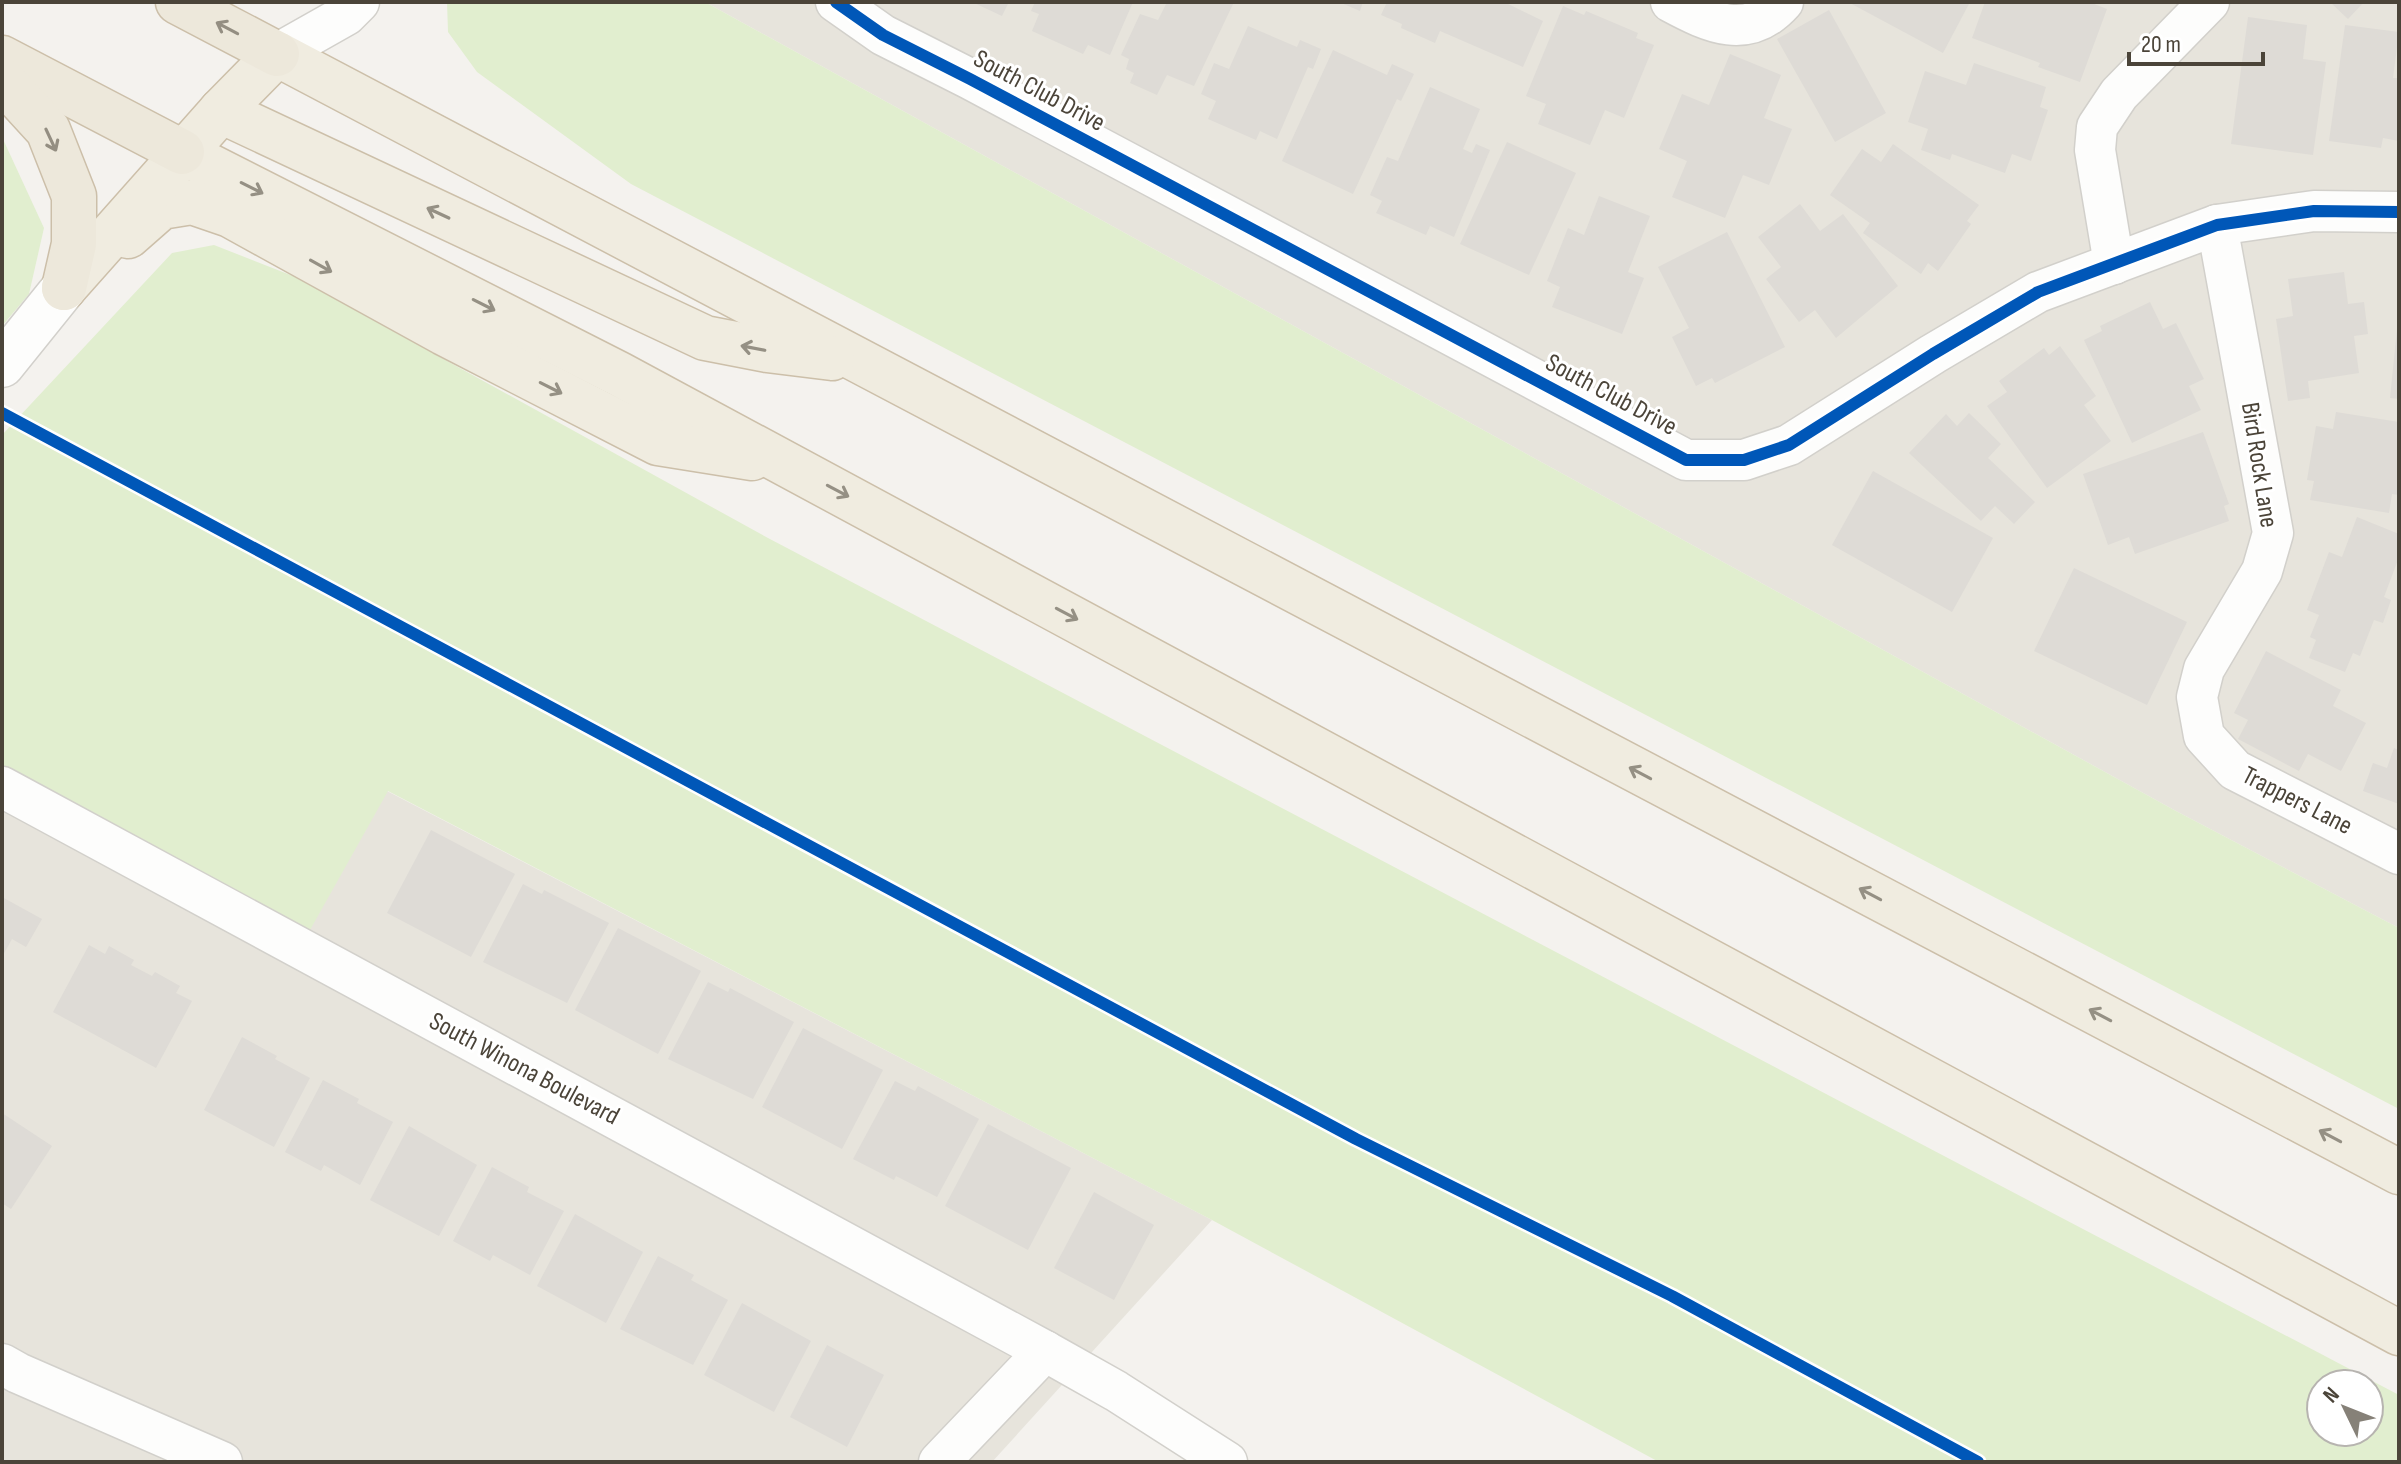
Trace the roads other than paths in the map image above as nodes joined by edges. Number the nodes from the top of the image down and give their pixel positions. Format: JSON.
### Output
{"nodes":[{"id":1,"x":178,"y":2,"type":"edge"},
{"id":2,"x":359,"y":2,"type":"edge"},
{"id":3,"x":836,"y":2,"type":"edge"},
{"id":4,"x":1671,"y":2,"type":"edge"},
{"id":5,"x":2209,"y":2,"type":"edge"},
{"id":6,"x":1767,"y":13,"type":"edge"},
{"id":7,"x":277,"y":54,"type":"junction"},
{"id":8,"x":2,"y":58,"type":"edge"},
{"id":9,"x":2,"y":80,"type":"edge"},
{"id":10,"x":221,"y":111,"type":"junction"},
{"id":11,"x":182,"y":152,"type":"junction"},
{"id":12,"x":2399,"y":212,"type":"edge"},
{"id":13,"x":2217,"y":225,"type":"junction"},
{"id":14,"x":2114,"y":264,"type":"junction"},
{"id":15,"x":64,"y":288,"type":"junction"},
{"id":16,"x":859,"y":361,"type":"junction"},
{"id":17,"x":2,"y":365,"type":"edge"},
{"id":18,"x":787,"y":464,"type":"junction"},
{"id":19,"x":2204,"y":736,"type":"joint"},
{"id":20,"x":2,"y":787,"type":"edge"},
{"id":21,"x":2399,"y":854,"type":"edge"},
{"id":22,"x":2399,"y":1172,"type":"edge"},
{"id":23,"x":2399,"y":1333,"type":"edge"},
{"id":24,"x":1045,"y":1351,"type":"junction"},
{"id":25,"x":2,"y":1364,"type":"edge"},
{"id":26,"x":222,"y":1462,"type":"edge"},
{"id":27,"x":939,"y":1462,"type":"edge"},
{"id":28,"x":1227,"y":1462,"type":"edge"}],
"edges":[{"from":7,"to":1,"type":"highway","one_way":true},
{"from":2,"to":7,"type":"street"},
{"from":3,"to":14,"type":"street","name":"South Club Drive"},
{"from":4,"to":6,"type":"street"},
{"from":5,"to":14,"type":"street"},
{"from":7,"to":10,"type":"highway"},
{"from":7,"to":16,"type":"highway"},
{"from":8,"to":11,"type":"highway"},
{"from":9,"to":15,"type":"highway","one_way":true},
{"from":10,"to":11,"type":"highway"},
{"from":16,"to":10,"type":"highway","one_way":true},
{"from":11,"to":15,"type":"highway"},
{"from":11,"to":18,"type":"highway","one_way":true},
{"from":12,"to":13,"type":"street","name":"South Club Drive"},
{"from":13,"to":14,"type":"street","name":"South Club Drive"},
{"from":13,"to":19,"type":"street","name":"Bird Rock Lane"},
{"from":15,"to":17,"type":"street"},
{"from":15,"to":18,"type":"highway","one_way":true},
{"from":22,"to":16,"type":"highway","one_way":true},
{"from":18,"to":23,"type":"highway","one_way":true},
{"from":19,"to":21,"type":"street","name":"Trappers Lane"},
{"from":20,"to":24,"type":"street","name":"South Winona Boulevard"},
{"from":24,"to":27,"type":"street"},
{"from":24,"to":28,"type":"street","name":"South Winona Boulevard"},
{"from":25,"to":26,"type":"street"}]}
